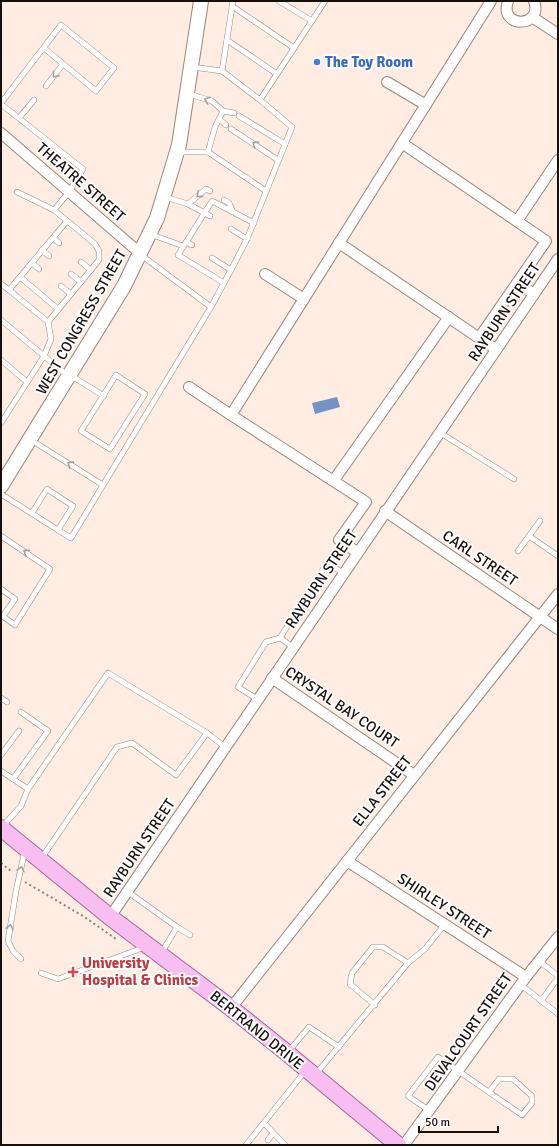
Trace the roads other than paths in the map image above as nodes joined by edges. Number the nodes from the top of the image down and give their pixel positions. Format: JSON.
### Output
{"nodes":[{"id":1,"x":201,"y":1,"type":"edge"},
{"id":2,"x":279,"y":1,"type":"edge"},
{"id":3,"x":325,"y":1,"type":"edge"},
{"id":4,"x":491,"y":1,"type":"edge"},
{"id":5,"x":508,"y":1,"type":"edge"},
{"id":6,"x":534,"y":1,"type":"edge"},
{"id":7,"x":232,"y":4,"type":"edge"},
{"id":8,"x":532,"y":17,"type":"junction"},
{"id":9,"x":312,"y":21,"type":"junction"},
{"id":10,"x":558,"y":34,"type":"edge"},
{"id":11,"x":226,"y":40,"type":"junction"},
{"id":12,"x":44,"y":48,"type":"junction"},
{"id":13,"x":294,"y":48,"type":"junction"},
{"id":14,"x":64,"y":64,"type":"junction"},
{"id":15,"x":192,"y":67,"type":"junction"},
{"id":16,"x":222,"y":71,"type":"junction"},
{"id":17,"x":277,"y":74,"type":"junction"},
{"id":18,"x":388,"y":82,"type":"dead end"},
{"id":19,"x":46,"y":86,"type":"dead end"},
{"id":20,"x":188,"y":94,"type":"junction"},
{"id":21,"x":34,"y":100,"type":"dead end"},
{"id":22,"x":260,"y":100,"type":"junction"},
{"id":23,"x":1,"y":103,"type":"edge"},
{"id":24,"x":426,"y":105,"type":"junction"},
{"id":25,"x":223,"y":111,"type":"junction"},
{"id":26,"x":234,"y":113,"type":"dead end"},
{"id":27,"x":239,"y":116,"type":"dead end"},
{"id":28,"x":19,"y":118,"type":"junction"},
{"id":29,"x":219,"y":119,"type":"junction"},
{"id":30,"x":226,"y":125,"type":"dead end"},
{"id":31,"x":231,"y":129,"type":"dead end"},
{"id":32,"x":1,"y":133,"type":"edge"},
{"id":33,"x":402,"y":143,"type":"junction"},
{"id":34,"x":284,"y":144,"type":"junction"},
{"id":35,"x":177,"y":152,"type":"junction"},
{"id":36,"x":208,"y":152,"type":"junction"},
{"id":37,"x":278,"y":160,"type":"junction"},
{"id":38,"x":558,"y":160,"type":"edge"},
{"id":39,"x":210,"y":191,"type":"dead end"},
{"id":40,"x":266,"y":191,"type":"junction"},
{"id":41,"x":17,"y":192,"type":"dead end"},
{"id":42,"x":69,"y":192,"type":"junction"},
{"id":43,"x":164,"y":197,"type":"junction"},
{"id":44,"x":224,"y":200,"type":"dead end"},
{"id":45,"x":188,"y":204,"type":"junction"},
{"id":46,"x":54,"y":210,"type":"junction"},
{"id":47,"x":232,"y":212,"type":"junction"},
{"id":48,"x":204,"y":213,"type":"junction"},
{"id":49,"x":210,"y":216,"type":"dead end"},
{"id":50,"x":67,"y":221,"type":"junction"},
{"id":51,"x":516,"y":221,"type":"junction"},
{"id":52,"x":254,"y":223,"type":"junction"},
{"id":53,"x":231,"y":229,"type":"dead end"},
{"id":54,"x":150,"y":234,"type":"junction"},
{"id":55,"x":53,"y":238,"type":"junction"},
{"id":56,"x":247,"y":239,"type":"junction"},
{"id":57,"x":60,"y":243,"type":"dead end"},
{"id":58,"x":339,"y":243,"type":"junction"},
{"id":59,"x":184,"y":244,"type":"junction"},
{"id":60,"x":192,"y":245,"type":"dead end"},
{"id":61,"x":42,"y":250,"type":"junction"},
{"id":62,"x":141,"y":254,"type":"junction"},
{"id":63,"x":49,"y":256,"type":"dead end"},
{"id":64,"x":212,"y":258,"type":"dead end"},
{"id":65,"x":558,"y":259,"type":"edge"},
{"id":66,"x":81,"y":262,"type":"dead end"},
{"id":67,"x":32,"y":263,"type":"junction"},
{"id":68,"x":39,"y":268,"type":"dead end"},
{"id":69,"x":91,"y":270,"type":"junction"},
{"id":70,"x":231,"y":270,"type":"junction"},
{"id":71,"x":71,"y":274,"type":"dead end"},
{"id":72,"x":265,"y":274,"type":"dead end"},
{"id":73,"x":20,"y":277,"type":"junction"},
{"id":74,"x":81,"y":282,"type":"junction"},
{"id":75,"x":224,"y":283,"type":"junction"},
{"id":76,"x":517,"y":283,"type":"junction"},
{"id":77,"x":1,"y":284,"type":"edge"},
{"id":78,"x":61,"y":286,"type":"dead end"},
{"id":79,"x":9,"y":290,"type":"junction"},
{"id":80,"x":71,"y":294,"type":"junction"},
{"id":81,"x":534,"y":294,"type":"junction"},
{"id":82,"x":304,"y":299,"type":"junction"},
{"id":83,"x":211,"y":308,"type":"junction"},
{"id":84,"x":58,"y":309,"type":"junction"},
{"id":85,"x":449,"y":317,"type":"junction"},
{"id":86,"x":1,"y":320,"type":"edge"},
{"id":87,"x":48,"y":322,"type":"junction"},
{"id":88,"x":479,"y":338,"type":"junction"},
{"id":89,"x":496,"y":350,"type":"junction"},
{"id":90,"x":44,"y":356,"type":"junction"},
{"id":91,"x":1,"y":360,"type":"edge"},
{"id":92,"x":70,"y":376,"type":"junction"},
{"id":93,"x":27,"y":382,"type":"junction"},
{"id":94,"x":189,"y":387,"type":"dead end"},
{"id":95,"x":104,"y":396,"type":"junction"},
{"id":96,"x":231,"y":415,"type":"junction"},
{"id":97,"x":1,"y":423,"type":"edge"},
{"id":98,"x":439,"y":432,"type":"junction"},
{"id":99,"x":30,"y":440,"type":"junction"},
{"id":100,"x":514,"y":479,"type":"dead end"},
{"id":101,"x":334,"y":480,"type":"junction"},
{"id":102,"x":103,"y":485,"type":"junction"},
{"id":103,"x":1,"y":486,"type":"edge"},
{"id":104,"x":1,"y":494,"type":"edge"},
{"id":105,"x":385,"y":512,"type":"junction"},
{"id":106,"x":32,"y":513,"type":"junction"},
{"id":107,"x":540,"y":521,"type":"dead end"},
{"id":108,"x":58,"y":530,"type":"junction"},
{"id":109,"x":1,"y":536,"type":"edge"},
{"id":110,"x":529,"y":536,"type":"junction"},
{"id":111,"x":518,"y":551,"type":"dead end"},
{"id":112,"x":357,"y":552,"type":"junction"},
{"id":113,"x":558,"y":556,"type":"edge"},
{"id":114,"x":343,"y":573,"type":"junction"},
{"id":115,"x":1,"y":589,"type":"edge"},
{"id":116,"x":558,"y":594,"type":"edge"},
{"id":117,"x":2,"y":616,"type":"edge"},
{"id":118,"x":540,"y":617,"type":"junction"},
{"id":119,"x":558,"y":629,"type":"edge"},
{"id":120,"x":280,"y":638,"type":"junction"},
{"id":121,"x":293,"y":647,"type":"junction"},
{"id":122,"x":272,"y":678,"type":"junction"},
{"id":123,"x":1,"y":698,"type":"edge"},
{"id":124,"x":257,"y":699,"type":"junction"},
{"id":125,"x":7,"y":702,"type":"dead end"},
{"id":126,"x":21,"y":712,"type":"dead end"},
{"id":127,"x":19,"y":731,"type":"dead end"},
{"id":128,"x":207,"y":733,"type":"junction"},
{"id":129,"x":225,"y":746,"type":"junction"},
{"id":130,"x":1,"y":755,"type":"edge"},
{"id":131,"x":1,"y":771,"type":"edge"},
{"id":132,"x":414,"y":776,"type":"junction"},
{"id":133,"x":14,"y":780,"type":"junction"},
{"id":134,"x":28,"y":789,"type":"junction"},
{"id":135,"x":1,"y":828,"type":"edge"},
{"id":136,"x":26,"y":848,"type":"junction"},
{"id":137,"x":40,"y":860,"type":"junction"},
{"id":138,"x":347,"y":860,"type":"junction"},
{"id":139,"x":128,"y":892,"type":"junction"},
{"id":140,"x":110,"y":917,"type":"junction"},
{"id":141,"x":445,"y":924,"type":"junction"},
{"id":142,"x":177,"y":927,"type":"junction"},
{"id":143,"x":190,"y":935,"type":"dead end"},
{"id":144,"x":558,"y":937,"type":"edge"},
{"id":145,"x":147,"y":951,"type":"junction"},
{"id":146,"x":21,"y":960,"type":"dead end"},
{"id":147,"x":539,"y":961,"type":"junction"},
{"id":148,"x":408,"y":963,"type":"junction"},
{"id":149,"x":41,"y":972,"type":"dead end"},
{"id":150,"x":558,"y":977,"type":"edge"},
{"id":151,"x":523,"y":981,"type":"junction"},
{"id":152,"x":541,"y":1001,"type":"junction"},
{"id":153,"x":375,"y":1005,"type":"junction"},
{"id":154,"x":231,"y":1008,"type":"junction"},
{"id":155,"x":558,"y":1014,"type":"edge"},
{"id":156,"x":339,"y":1047,"type":"junction"},
{"id":157,"x":287,"y":1053,"type":"junction"},
{"id":158,"x":458,"y":1071,"type":"junction"},
{"id":159,"x":310,"y":1073,"type":"junction"},
{"id":160,"x":489,"y":1092,"type":"junction"},
{"id":161,"x":430,"y":1111,"type":"junction"},
{"id":162,"x":264,"y":1123,"type":"junction"},
{"id":163,"x":273,"y":1133,"type":"junction"},
{"id":164,"x":268,"y":1140,"type":"dead end"},
{"id":165,"x":246,"y":1145,"type":"edge"},
{"id":166,"x":285,"y":1145,"type":"edge"},
{"id":167,"x":398,"y":1145,"type":"edge"},
{"id":168,"x":404,"y":1145,"type":"edge"}],
"edges":[{"from":1,"to":15,"type":"main road","name":"WEST CONGRESS STREET"},
{"from":2,"to":9,"type":"lane"},
{"from":3,"to":9,"type":"lane"},
{"from":4,"to":24,"type":"street"},
{"from":5,"to":8,"type":"street"},
{"from":6,"to":8,"type":"street"},
{"from":7,"to":11,"type":"lane"},
{"from":7,"to":13,"type":"lane"},
{"from":8,"to":10,"type":"street"},
{"from":9,"to":13,"type":"lane"},
{"from":11,"to":16,"type":"lane"},
{"from":11,"to":17,"type":"lane"},
{"from":12,"to":14,"type":"lane"},
{"from":12,"to":14,"type":"lane"},
{"from":12,"to":23,"type":"lane"},
{"from":13,"to":17,"type":"lane"},
{"from":14,"to":19,"type":"lane","one_way":true},
{"from":15,"to":16,"type":"lane"},
{"from":15,"to":20,"type":"main road","name":"WEST CONGRESS STREET"},
{"from":16,"to":22,"type":"lane"},
{"from":17,"to":22,"type":"lane"},
{"from":18,"to":24,"type":"street"},
{"from":25,"to":20,"type":"lane","one_way":true},
{"from":20,"to":35,"type":"main road","name":"WEST CONGRESS STREET"},
{"from":21,"to":28,"type":"lane"},
{"from":22,"to":34,"type":"lane"},
{"from":23,"to":28,"type":"lane"},
{"from":24,"to":33,"type":"street"},
{"from":25,"to":26,"type":"lane"},
{"from":25,"to":29,"type":"lane"},
{"from":27,"to":34,"type":"lane"},
{"from":28,"to":42,"type":"lane"},
{"from":29,"to":30,"type":"lane"},
{"from":29,"to":36,"type":"lane"},
{"from":37,"to":31,"type":"lane","one_way":true},
{"from":32,"to":42,"type":"street","name":"THEATRE STREET"},
{"from":33,"to":51,"type":"street"},
{"from":33,"to":58,"type":"street"},
{"from":34,"to":37,"type":"lane"},
{"from":35,"to":36,"type":"lane"},
{"from":35,"to":43,"type":"main road","name":"WEST CONGRESS STREET"},
{"from":36,"to":40,"type":"lane"},
{"from":37,"to":40,"type":"lane"},
{"from":38,"to":51,"type":"street"},
{"from":39,"to":45,"type":"lane","one_way":true},
{"from":40,"to":52,"type":"lane"},
{"from":41,"to":46,"type":"lane"},
{"from":42,"to":46,"type":"lane"},
{"from":42,"to":62,"type":"street","name":"THEATRE STREET"},
{"from":43,"to":45,"type":"lane"},
{"from":43,"to":54,"type":"main road","name":"WEST CONGRESS STREET"},
{"from":44,"to":47,"type":"lane"},
{"from":45,"to":48,"type":"lane"},
{"from":46,"to":50,"type":"lane"},
{"from":47,"to":48,"type":"lane"},
{"from":47,"to":52,"type":"lane"},
{"from":48,"to":49,"type":"lane"},
{"from":48,"to":59,"type":"lane"},
{"from":50,"to":55,"type":"lane"},
{"from":50,"to":69,"type":"lane"},
{"from":51,"to":76,"type":"street"},
{"from":52,"to":56,"type":"lane"},
{"from":53,"to":56,"type":"lane"},
{"from":54,"to":59,"type":"lane"},
{"from":54,"to":62,"type":"main road","name":"WEST CONGRESS STREET"},
{"from":55,"to":57,"type":"lane"},
{"from":55,"to":61,"type":"lane"},
{"from":56,"to":70,"type":"lane"},
{"from":58,"to":82,"type":"street"},
{"from":58,"to":85,"type":"street"},
{"from":59,"to":60,"type":"lane"},
{"from":59,"to":75,"type":"lane"},
{"from":61,"to":63,"type":"lane"},
{"from":61,"to":67,"type":"lane"},
{"from":62,"to":83,"type":"lane"},
{"from":62,"to":92,"type":"main road","name":"WEST CONGRESS STREET"},
{"from":64,"to":70,"type":"lane"},
{"from":65,"to":81,"type":"street","name":"RAYBURN STREET"},
{"from":66,"to":69,"type":"lane"},
{"from":67,"to":68,"type":"lane"},
{"from":67,"to":73,"type":"lane"},
{"from":69,"to":74,"type":"lane"},
{"from":70,"to":75,"type":"lane"},
{"from":71,"to":74,"type":"lane"},
{"from":72,"to":82,"type":"street"},
{"from":73,"to":79,"type":"lane"},
{"from":73,"to":84,"type":"lane"},
{"from":74,"to":80,"type":"lane"},
{"from":75,"to":83,"type":"lane"},
{"from":76,"to":81,"type":"street"},
{"from":76,"to":88,"type":"street"},
{"from":77,"to":79,"type":"lane"},
{"from":78,"to":80,"type":"lane"},
{"from":79,"to":87,"type":"lane"},
{"from":80,"to":84,"type":"lane"},
{"from":81,"to":89,"type":"street","name":"RAYBURN STREET"},
{"from":82,"to":96,"type":"street"},
{"from":83,"to":102,"type":"lane"},
{"from":84,"to":87,"type":"lane"},
{"from":85,"to":88,"type":"street"},
{"from":85,"to":101,"type":"street"},
{"from":86,"to":90,"type":"lane"},
{"from":87,"to":90,"type":"lane"},
{"from":88,"to":89,"type":"street"},
{"from":89,"to":98,"type":"street","name":"RAYBURN STREET"},
{"from":90,"to":92,"type":"lane"},
{"from":90,"to":93,"type":"lane"},
{"from":91,"to":93,"type":"lane"},
{"from":92,"to":95,"type":"lane"},
{"from":92,"to":99,"type":"main road","name":"WEST CONGRESS STREET"},
{"from":93,"to":97,"type":"lane"},
{"from":94,"to":96,"type":"street"},
{"from":95,"to":95,"type":"lane"},
{"from":96,"to":101,"type":"street"},
{"from":98,"to":100,"type":"lane"},
{"from":98,"to":105,"type":"street","name":"RAYBURN STREET"},
{"from":102,"to":99,"type":"lane","one_way":true},
{"from":99,"to":103,"type":"main road","name":"WEST CONGRESS STREET"},
{"from":101,"to":112,"type":"street"},
{"from":102,"to":108,"type":"lane"},
{"from":104,"to":106,"type":"lane"},
{"from":105,"to":112,"type":"street","name":"RAYBURN STREET"},
{"from":105,"to":118,"type":"street","name":"CARL STREET"},
{"from":106,"to":108,"type":"lane"},
{"from":106,"to":108,"type":"lane"},
{"from":107,"to":110,"type":"lane"},
{"from":117,"to":109,"type":"lane","one_way":true},
{"from":110,"to":111,"type":"lane"},
{"from":110,"to":113,"type":"lane"},
{"from":112,"to":114,"type":"street","name":"RAYBURN STREET"},
{"from":114,"to":120,"type":"lane"},
{"from":114,"to":121,"type":"street","name":"RAYBURN STREET"},
{"from":115,"to":117,"type":"lane"},
{"from":116,"to":118,"type":"street","name":"ELLA STREET"},
{"from":118,"to":119,"type":"street","name":"CARL STREET"},
{"from":118,"to":132,"type":"street","name":"ELLA STREET"},
{"from":120,"to":121,"type":"lane"},
{"from":120,"to":124,"type":"lane"},
{"from":121,"to":122,"type":"street","name":"RAYBURN STREET"},
{"from":122,"to":124,"type":"street","name":"RAYBURN STREET"},
{"from":122,"to":132,"type":"street","name":"CRYSTAL BAY COURT"},
{"from":123,"to":125,"type":"lane"},
{"from":124,"to":129,"type":"street","name":"RAYBURN STREET"},
{"from":126,"to":133,"type":"lane"},
{"from":127,"to":130,"type":"lane"},
{"from":128,"to":129,"type":"lane"},
{"from":128,"to":134,"type":"lane"},
{"from":128,"to":137,"type":"lane"},
{"from":129,"to":139,"type":"street","name":"RAYBURN STREET"},
{"from":131,"to":133,"type":"lane"},
{"from":132,"to":138,"type":"street","name":"ELLA STREET"},
{"from":133,"to":134,"type":"lane"},
{"from":134,"to":135,"type":"lane"},
{"from":135,"to":136,"type":"main road","name":"BERTRAND DRIVE"},
{"from":136,"to":137,"type":"main road","name":"BERTRAND DRIVE"},
{"from":146,"to":136,"type":"lane","one_way":true},
{"from":137,"to":140,"type":"main road","name":"BERTRAND DRIVE"},
{"from":138,"to":141,"type":"street","name":"SHIRLEY STREET"},
{"from":138,"to":154,"type":"street","name":"ELLA STREET"},
{"from":139,"to":140,"type":"street","name":"RAYBURN STREET"},
{"from":139,"to":142,"type":"lane"},
{"from":140,"to":145,"type":"main road","name":"BERTRAND DRIVE"},
{"from":141,"to":148,"type":"lane"},
{"from":141,"to":151,"type":"street","name":"SHIRLEY STREET"},
{"from":142,"to":143,"type":"lane"},
{"from":142,"to":145,"type":"lane"},
{"from":144,"to":147,"type":"street","name":"DEVALCOURT STREET"},
{"from":145,"to":149,"type":"lane"},
{"from":145,"to":154,"type":"main road","name":"BERTRAND DRIVE"},
{"from":147,"to":150,"type":"lane"},
{"from":147,"to":151,"type":"street","name":"DEVALCOURT STREET"},
{"from":148,"to":153,"type":"lane"},
{"from":148,"to":153,"type":"lane"},
{"from":150,"to":152,"type":"lane"},
{"from":151,"to":152,"type":"lane"},
{"from":151,"to":158,"type":"street","name":"DEVALCOURT STREET"},
{"from":152,"to":155,"type":"lane"},
{"from":153,"to":156,"type":"lane"},
{"from":154,"to":157,"type":"main road","name":"BERTRAND DRIVE"},
{"from":156,"to":157,"type":"lane"},
{"from":156,"to":159,"type":"lane"},
{"from":157,"to":159,"type":"main road","name":"BERTRAND DRIVE"},
{"from":158,"to":160,"type":"lane"},
{"from":158,"to":161,"type":"street","name":"DEVALCOURT STREET"},
{"from":158,"to":161,"type":"lane"},
{"from":159,"to":162,"type":"lane"},
{"from":159,"to":167,"type":"main road","name":"BERTRAND DRIVE"},
{"from":160,"to":160,"type":"lane"},
{"from":161,"to":168,"type":"street","name":"DEVALCOURT STREET"},
{"from":162,"to":163,"type":"lane"},
{"from":162,"to":165,"type":"lane"},
{"from":163,"to":164,"type":"lane"},
{"from":163,"to":166,"type":"lane"}]}
